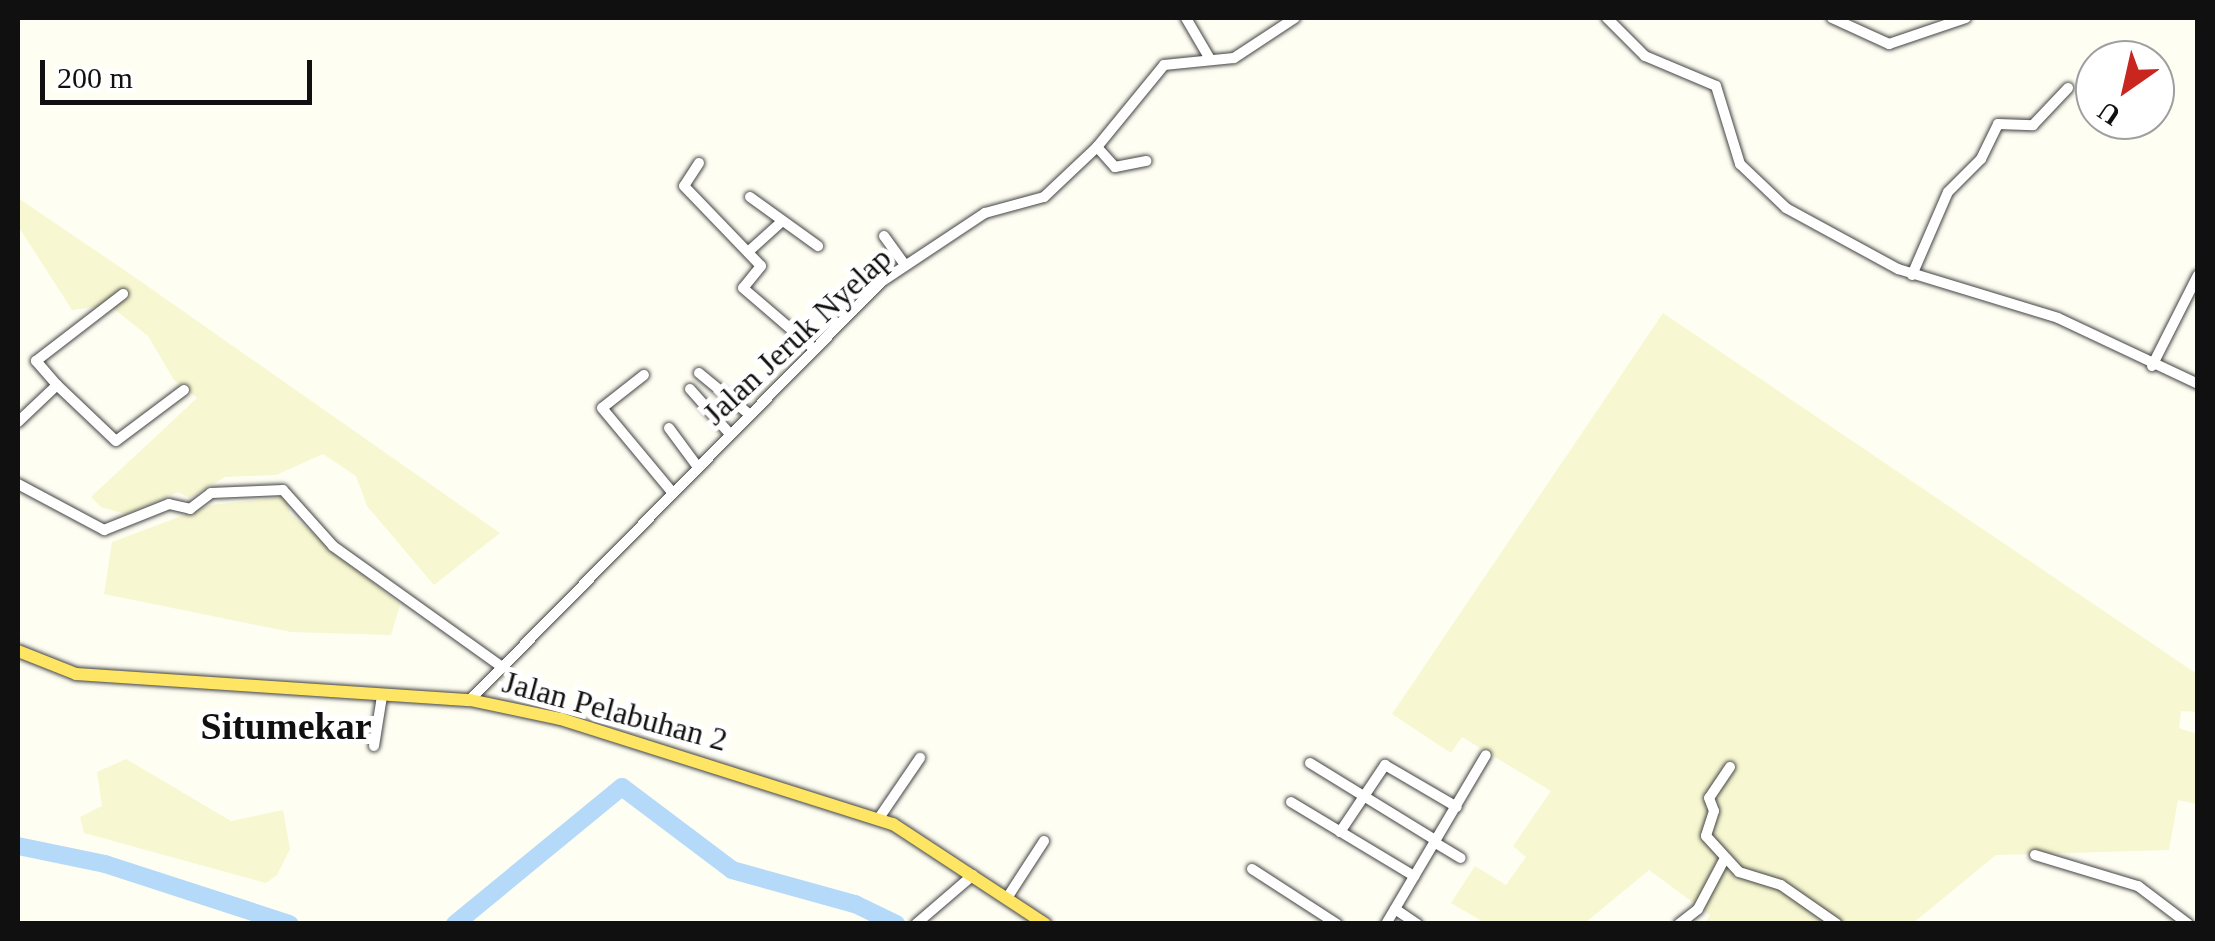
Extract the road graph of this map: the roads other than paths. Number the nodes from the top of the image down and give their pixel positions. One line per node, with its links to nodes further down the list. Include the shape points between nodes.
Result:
1 (1186, 18): 6 (street)
2 (1296, 18): 6 (street, Jalan Jeruk Nyelap, via 1234,58)
3 (1832, 18): 4 (street, via 1888,44)
4 (1970, 18)
5 (1611, 19): 17 (street, via 1645,56 1719,89 1729,141 1764,193)
6 (1210, 59): 8 (street, Jalan Jeruk Nyelap, via 1182,58 1159,69)
7 (2068, 88): 17 (street, via 2033,124 2002,118 1978,164 1948,192)
8 (1098, 148): 9 (street, via 1115,167); 16 (street, Jalan Jeruk Nyelap, via 1044,197 985,213)
9 (1146, 161)
10 (700, 164): 15 (street, via 683,183)
11 (750, 197): 12 (street)
12 (780, 224): 14 (street); 15 (street)
13 (884, 236): 16 (street)
14 (818, 246)
15 (748, 252): 20 (street, via 761,267 743,288)
16 (905, 266): 20 (street, Jalan Jeruk Nyelap)
17 (1912, 275): 21 (street, via 2058,318)
18 (2198, 276): 21 (street)
19 (123, 294): 25 (street, via 36,361)
20 (814, 348): 28 (street, Jalan Jeruk Nyelap)
21 (2152, 366): 24 (street)
22 (699, 373): 28 (street)
23 (644, 375): 34 (street, via 602,406)
24 (2198, 384)
25 (57, 385): 27 (street, via 114,442); 29 (street)
26 (690, 388): 31 (street)
27 (184, 390)
28 (750, 416): 31 (street, Jalan Jeruk Nyelap)
29 (18, 422)
30 (669, 428): 32 (street)
31 (730, 434): 32 (street, Jalan Jeruk Nyelap)
32 (697, 466): 34 (street, Jalan Jeruk Nyelap)
33 (18, 484): 36 (street, via 72,520 104,530 169,504 190,510 217,491 283,490 333,546)
34 (672, 492): 36 (street, Jalan Jeruk Nyelap)
35 (18, 651): 37 (main road, Jalan Pelabuhan 2, via 76,674)
36 (499, 664): 38 (street, Jalan Jeruk Nyelap)
37 (382, 696): 38 (main road, Jalan Pelabuhan 2); 39 (street)
38 (470, 700): 47 (main road, Jalan Pelabuhan 2, via 562,719)
39 (374, 746)
40 (1486, 755): 46 (street)
41 (920, 758): 47 (street)
42 (1310, 763): 44 (street)
43 (1730, 767): 53 (street, via 1709,798 1714,811 1706,834)
44 (1362, 796): 46 (street, via 1387,765); 48 (street); 50 (street)
45 (1291, 802): 48 (street)
46 (1457, 807): 50 (street)
47 (880, 818): 55 (main road, Jalan Pelabuhan 2)
48 (1340, 832): 56 (street)
49 (1044, 841): 57 (street)
50 (1435, 841): 52 (street); 56 (street)
51 (2035, 855): 67 (street, via 2138,886)
52 (1461, 858)
53 (1725, 858): 65 (street, via 1698,908); 66 (street)
54 (1252, 869): 62 (street)
55 (973, 875): 57 (main road, Jalan Pelabuhan 2); 60 (street)
56 (1414, 876): 58 (street)
57 (1007, 898): 61 (main road, Jalan Pelabuhan 2)
58 (1395, 909): 63 (street); 64 (street)
59 (2198, 915): 67 (street)
60 (922, 921)
61 (1046, 924)
62 (1337, 924)
63 (1386, 924)
64 (1417, 924)
65 (1680, 924)
66 (1837, 924)
67 (2191, 924)

